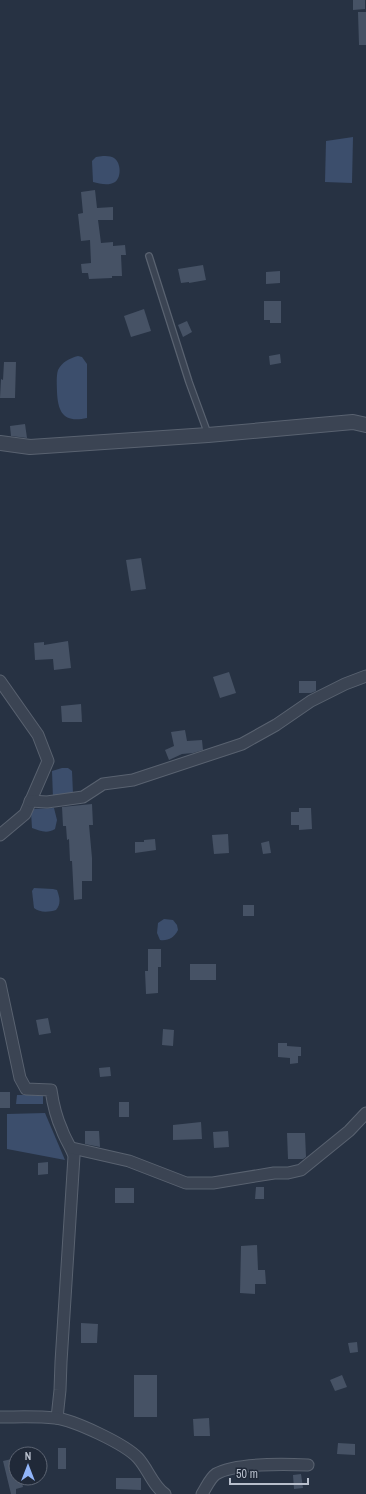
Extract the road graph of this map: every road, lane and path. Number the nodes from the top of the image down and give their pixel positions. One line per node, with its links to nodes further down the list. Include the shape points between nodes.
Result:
1 (149, 256): 3 (lane)
2 (366, 425): 3 (street, via 353,422)
3 (208, 435): 4 (street, via 30,447)
4 (0, 443)
5 (366, 676): 7 (street, via 311,701 242,744 133,780 102,784 83,798)
6 (0, 681): 7 (street, via 38,735 48,761)
7 (30, 802): 8 (street, via 25,814)
8 (0, 835)
9 (0, 984): 11 (street, via 20,1078 26,1088 51,1090 54,1111)
10 (366, 1113): 11 (street, via 349,1132 301,1170 213,1183 186,1183 129,1161)
11 (72, 1148): 13 (street, via 74,1156)
12 (0, 1417): 13 (street)
13 (57, 1418): 15 (street, via 82,1426 128,1450 137,1457)
14 (308, 1465): 16 (street, via 230,1468 215,1475)
15 (165, 1494)
16 (202, 1494)

